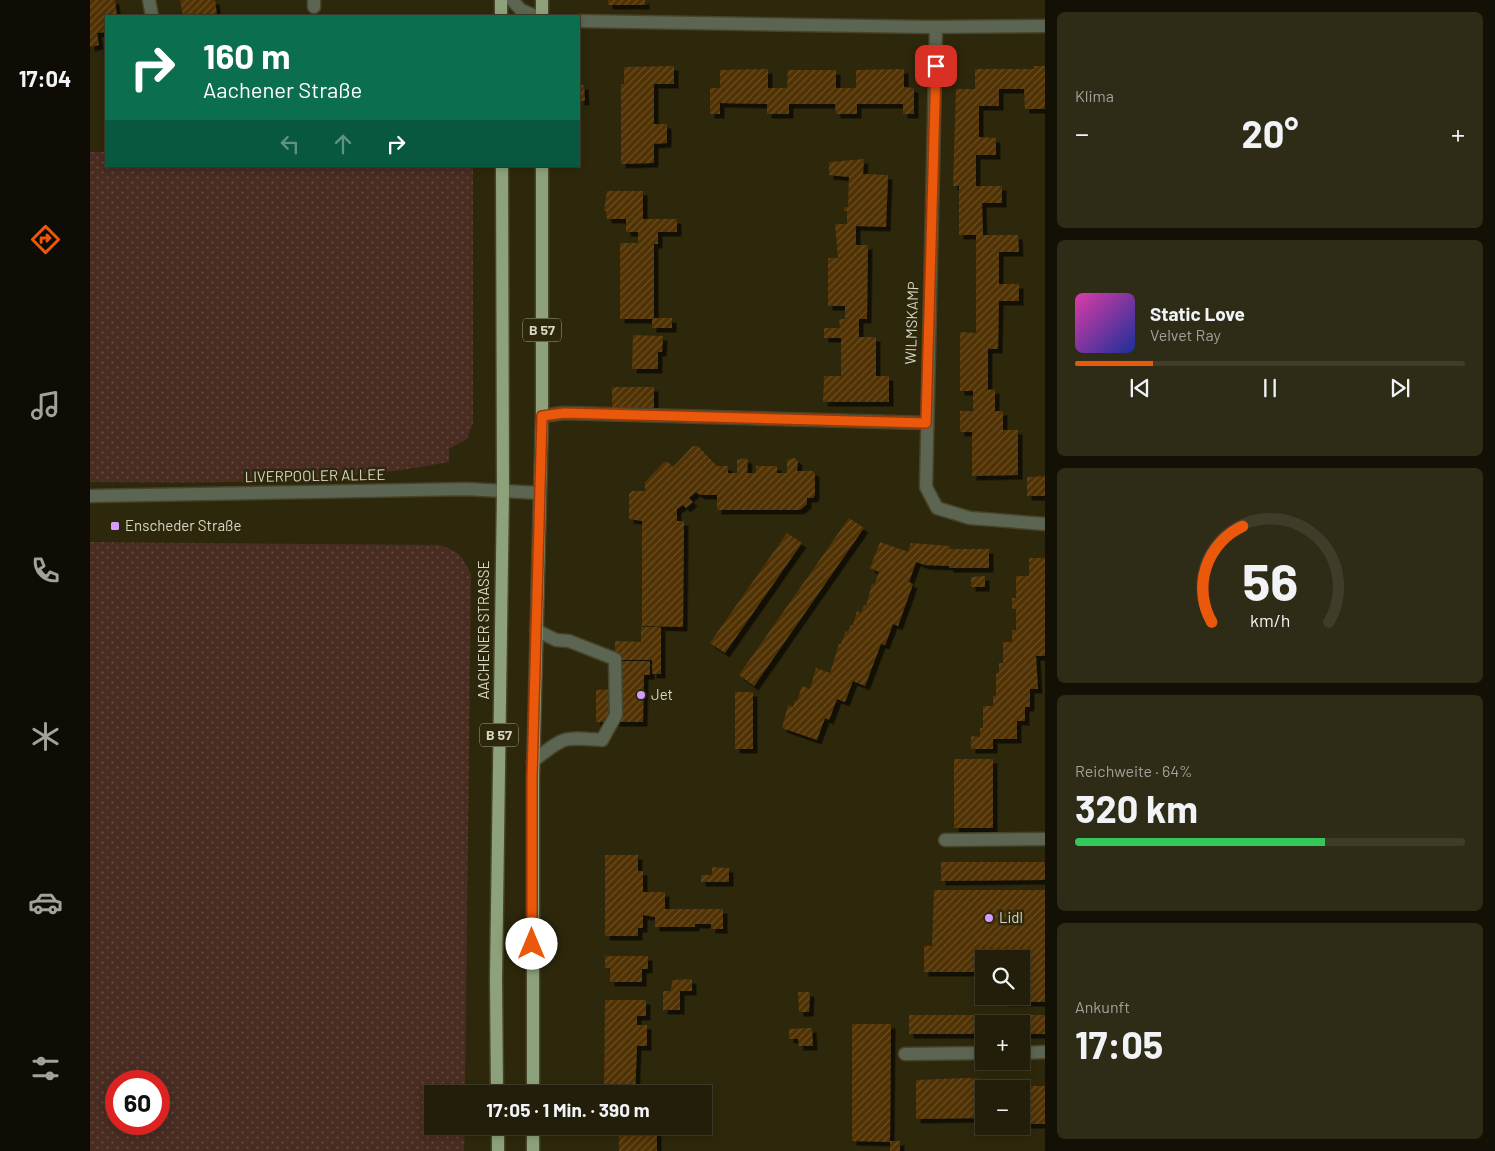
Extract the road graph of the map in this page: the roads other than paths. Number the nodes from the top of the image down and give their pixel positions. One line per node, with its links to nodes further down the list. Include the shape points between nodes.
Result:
1 (149, 0): 5 (street)
2 (501, 0): 6 (main road)
3 (512, 0): 7 (street, via 521,10)
4 (542, 0): 8 (main road)
5 (152, 15)
6 (501, 15)
7 (533, 15)
8 (542, 15)
9 (580, 21): 11 (street)
10 (1045, 26): 11 (street)
11 (936, 27): 15 (street, WILMSKAMP)
12 (502, 167): 16 (main road, AACHENER STRASSE / B 57)
13 (542, 167): 14 (main road, B 57)
14 (542, 416): 15 (street, via 564,413); 17 (main road, B 57)
15 (926, 423): 19 (street, WILMSKAMP, via 926,487 937,508 970,518)
16 (503, 491): 17 (street, LIVERPOOLER ALLEE); 18 (street, LIVERPOOLER ALLEE); 28 (main road, AACHENER STRASSE / B 57, via 496,978)
17 (540, 493): 20 (main road, B 57)
18 (90, 496)
19 (1045, 524)
20 (536, 630): 21 (main road, B 57); 21 (street, via 615,659 616,715 602,740 562,739)
21 (533, 760): 29 (main road, B 57)
22 (1045, 839): 23 (street)
23 (945, 840)
24 (1045, 1052): 26 (street)
25 (975, 1053): 27 (street)
26 (1030, 1053)
27 (905, 1054)
28 (498, 1085)
29 (533, 1085)
30 (498, 1135): 32 (main road)
31 (533, 1135): 33 (main road)
32 (499, 1151)
33 (533, 1151)

